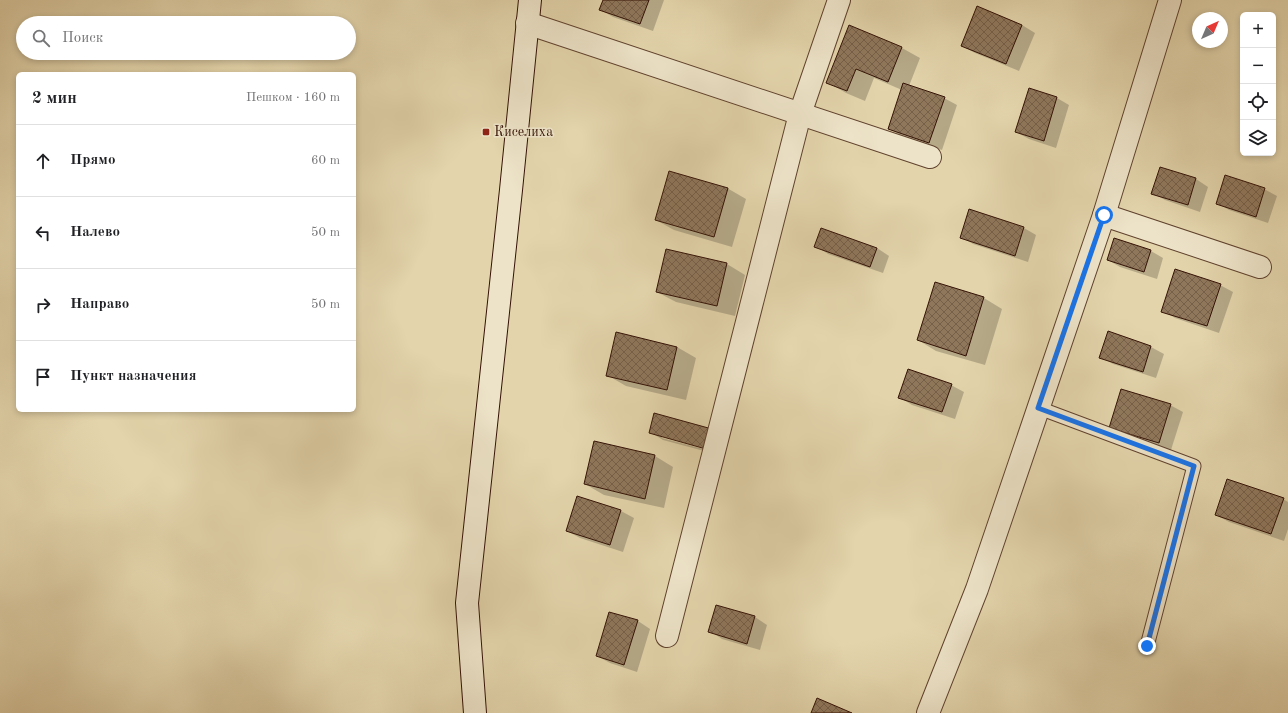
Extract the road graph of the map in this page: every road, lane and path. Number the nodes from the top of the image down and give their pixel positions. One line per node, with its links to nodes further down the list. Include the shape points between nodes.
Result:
1 (530, 0): 4 (street)
2 (839, 0): 5 (street)
3 (1170, 0): 7 (street)
4 (527, 23): 5 (street); 12 (street, via 467,603)
5 (800, 114): 6 (street); 10 (street)
6 (930, 157)
7 (1104, 215): 8 (street); 9 (street)
8 (1260, 267)
9 (1038, 408): 11 (lane, via 1194,466); 13 (street, via 977,589)
10 (667, 636)
11 (1147, 646)
12 (475, 713)
13 (928, 713)

